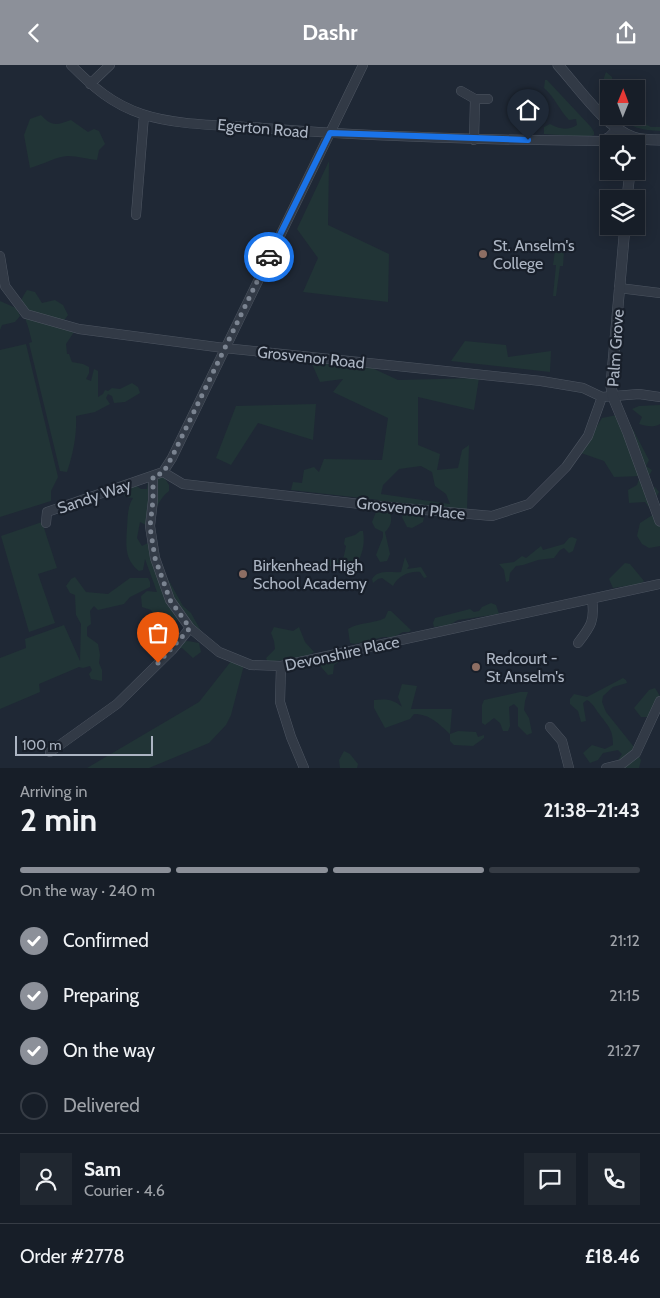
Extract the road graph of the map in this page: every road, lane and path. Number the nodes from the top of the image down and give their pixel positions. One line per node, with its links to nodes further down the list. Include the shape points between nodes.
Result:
1 (72, 65): 5 (street, Egerton Road)
2 (110, 65): 5 (street)
3 (364, 65): 11 (street)
4 (558, 65): 10 (street)
5 (90, 84): 9 (street, Egerton Road, via 115,103)
6 (461, 91): 7 (street)
7 (476, 99): 8 (street); 13 (street)
8 (488, 99)
9 (144, 115): 11 (street, Egerton Road); 16 (street)
10 (617, 129): 12 (street); 13 (street, Egerton Road, via 601,141)
11 (330, 133): 13 (street, Egerton Road); 22 (street)
12 (626, 135)
13 (474, 139)
14 (660, 140): 15 (street)
15 (645, 141)
16 (136, 215)
17 (624, 235): 20 (street, Palm Grove)
18 (0, 256): 19 (street, Grosvenor Road)
19 (2, 286): 22 (street, Grosvenor Road, via 26,314 79,329)
20 (619, 288): 21 (street); 23 (street, Palm Grove)
21 (660, 293)
22 (224, 348): 23 (street, Grosvenor Road, via 542,381 584,388); 25 (street)
23 (607, 397): 24 (street, Grosvenor Road, via 639,394); 25 (street, Grosvenor Place, via 588,436 566,467 530,504 492,516 183,483); 27 (street, Palm Grove, via 646,479)
24 (660, 397)
25 (163, 473): 26 (street)
26 (153, 476): 28 (street, Sandy Way, via 47,512); 31 (street, Devonshire Place, via 150,527 155,558 170,600)
27 (660, 521)
28 (46, 523)
29 (660, 584): 30 (street, Devonshire Place)
30 (592, 599): 32 (street, via 590,627); 33 (street, Devonshire Place)
31 (190, 628): 33 (street, Devonshire Place, via 219,652 251,665); 36 (street, via 117,703)
32 (578, 643)
33 (281, 666): 37 (street, via 280,702)
34 (660, 701): 39 (street, via 636,753 622,765)
35 (550, 727): 38 (street, via 562,741)
36 (50, 752)
37 (304, 768)
38 (569, 768)
39 (606, 768)

